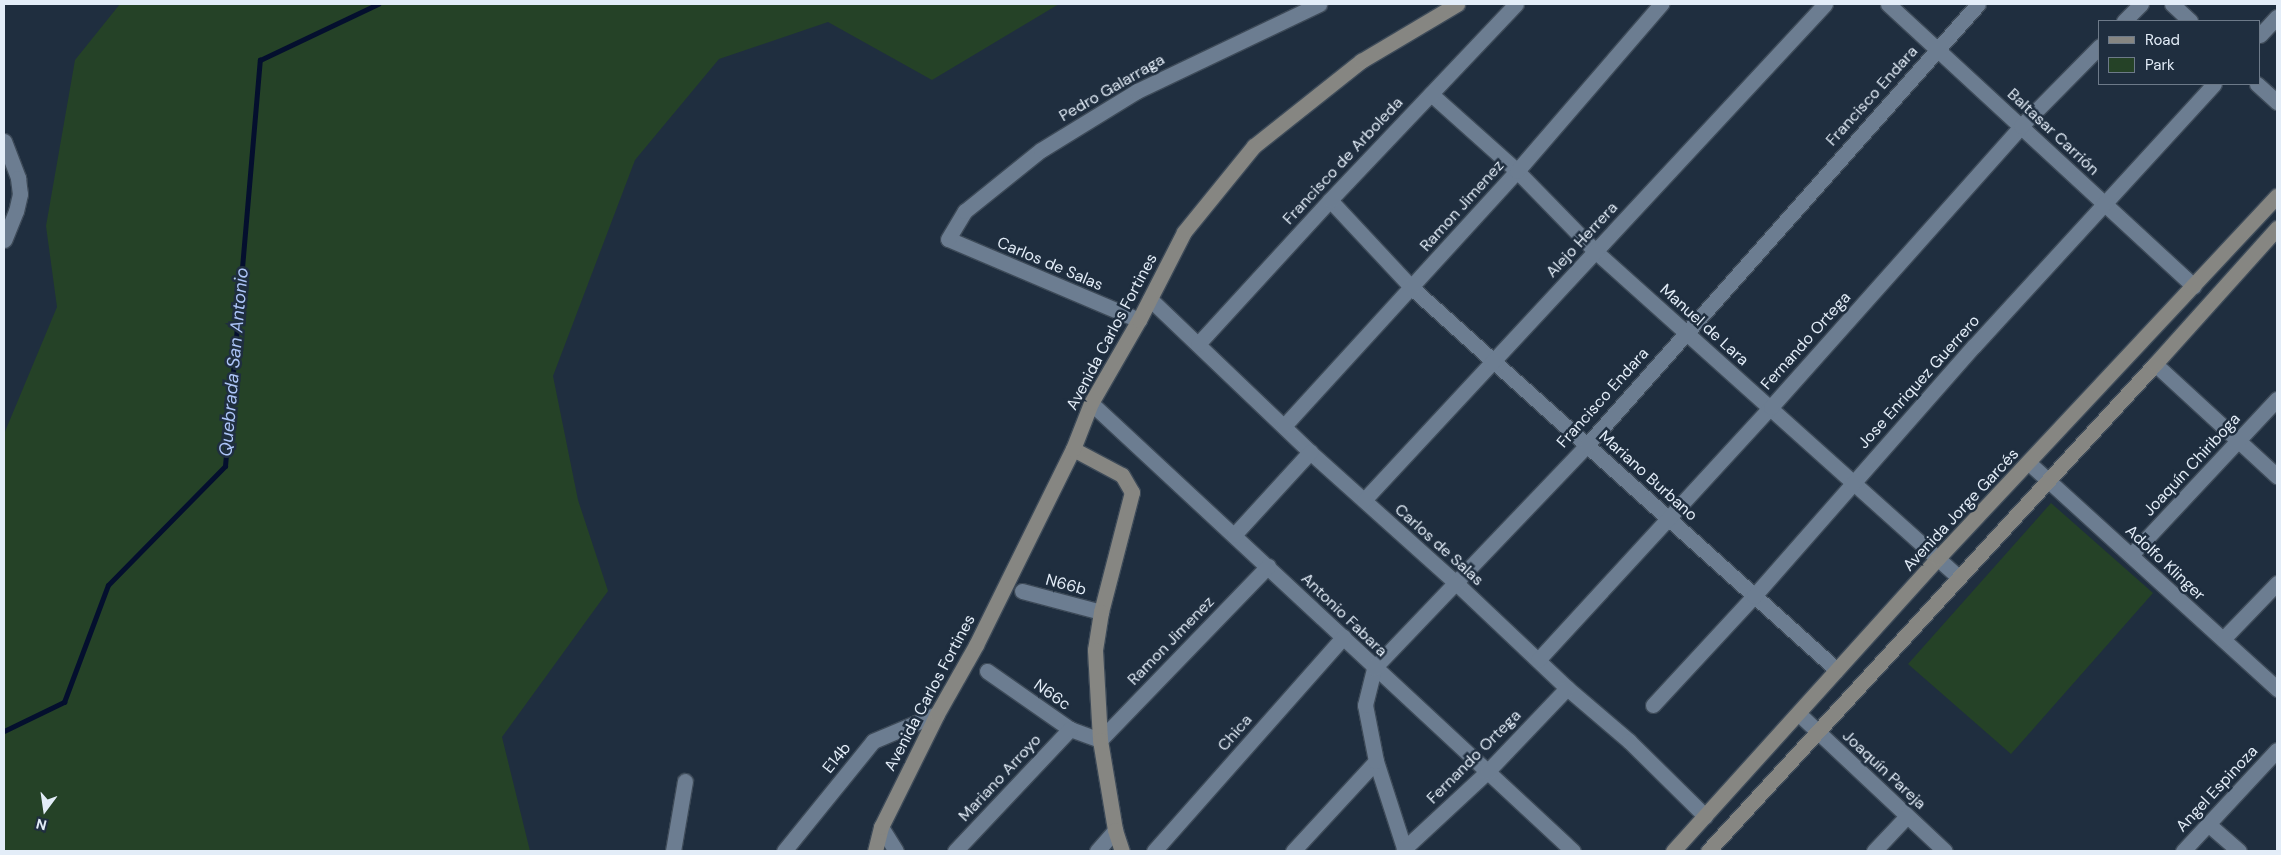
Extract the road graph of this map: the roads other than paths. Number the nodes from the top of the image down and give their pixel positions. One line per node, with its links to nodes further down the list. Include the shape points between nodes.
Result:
1 (1319, 4): 27 (street, Pedro Galarraga, via 1137,91 1041,150 965,211)
2 (1516, 4): 18 (street, Francisco de Arboleda)
3 (1661, 4): 22 (street, Ramon Jimenez)
4 (1825, 4): 29 (street, Alejo Herrera)
5 (1888, 4): 15 (street, Baltasar Carrión)
6 (1978, 4): 15 (street, Francisco Endara)
7 (2141, 4): 11 (street)
8 (2172, 4): 12 (street)
9 (1451, 5): 32 (street, Avenida Carlos Fortines, via 1362,62 1254,146 1184,232)
10 (2277, 17): 13 (street)
11 (2125, 20)
12 (2189, 20)
13 (2261, 34)
14 (2098, 48): 20 (street, Fernando Ortega)
15 (1937, 49): 20 (street, Baltasar Carrión); 34 (street, Francisco Endara)
16 (2213, 85): 25 (street, Jose Enriquez Guerrero)
17 (2258, 85): 19 (street)
18 (1431, 94): 22 (street, Manuel de Lara); 24 (street, Francisco de Arboleda)
19 (2277, 102)
20 (2021, 126): 25 (street, Baltasar Carrión); 40 (street, Fernando Ortega)
21 (4, 141): 28 (street, via 18,178 20,194)
22 (1517, 171): 29 (street, Manuel de Lara); 31 (street, Ramon Jimenez)
23 (2277, 196): 30 (street, Avenida Jorge Garcés)
24 (1330, 200): 31 (street, Mariano Burbano); 35 (street, Francisco de Arboleda)
25 (2106, 205): 30 (street, Baltasar Carrión); 49 (street, Jose Enriquez Guerrero)
26 (2277, 228): 37 (street)
27 (948, 239): 33 (street, Carlos de Salas)
28 (4, 240)
29 (1595, 251): 34 (street, Manuel de Lara); 36 (street, Alejo Herrera)
30 (2194, 286): 46 (street, Avenida Jorge Garcés)
31 (1412, 288): 36 (street, Mariano Burbano); 41 (street, Ramon Jimenez)
32 (1150, 299): 33 (street, Avenida Carlos Fortines); 35 (street, Carlos de Salas)
33 (1138, 320): 39 (street, Avenida Carlos Fortines)
34 (1686, 332): 40 (street, Manuel de Lara); 43 (street, Francisco Endara)
35 (1198, 344): 41 (street, Carlos de Salas)
36 (1493, 361): 43 (street, Mariano Burbano); 50 (street, Alejo Herrera)
37 (2155, 364): 42 (street); 48 (street)
38 (2277, 399): 42 (street, Joaquín Chiriboga)
39 (1091, 403): 44 (street, Avenida Carlos Fortines); 52 (street, Antonio Fabara)
40 (1771, 407): 49 (street, Manuel de Lara); 51 (street, Fernando Ortega)
41 (1284, 426): 45 (street, Carlos de Salas)
42 (2239, 441): 47 (street); 53 (street, Joaquín Chiriboga)
43 (1587, 445): 51 (street, Mariano Burbano); 57 (street, Francisco Endara)
44 (1073, 450): 61 (street, via 1122,475 1132,492); 71 (street, Avenida Carlos Fortines, via 976,645)
45 (1310, 452): 50 (street, Carlos de Salas); 52 (street)
46 (2029, 463): 48 (street, Adolfo Klinger); 54 (street, Avenida Jorge Garcés)
47 (2277, 476)
48 (2048, 479): 53 (street, Adolfo Klinger); 56 (street)
49 (1854, 481): 54 (street, Manuel de Lara); 60 (street, Jose Enriquez Guerrero)
50 (1364, 500): 57 (street, Carlos de Salas)
51 (1668, 518): 60 (street, Mariano Burbano); 64 (street, Fernando Ortega)
52 (1234, 535): 55 (street, Antonio Fabara)
53 (2131, 556): 63 (street, Adolfo Klinger)
54 (1938, 558): 56 (street, Manuel de Lara); 66 (street, Avenida Jorge Garcés)
55 (1268, 566): 62 (street, Antonio Fabara); 75 (street, Ramon Jimenez)
56 (1958, 577): 74 (street)
57 (1455, 582): 64 (street, Carlos de Salas); 65 (street, Francisco Endara)
58 (2277, 583): 63 (street)
59 (1022, 591): 61 (street, N66b)
60 (1754, 596): 66 (street, Mariano Burbano); 70 (street, Jose Enriquez Guerrero)
61 (1101, 612): 75 (street, via 1095,650)
62 (1342, 637): 65 (street, Antonio Fabara); 93 (street, Chica)
63 (2223, 639): 69 (street, Adolfo Klinger)
64 (1538, 660): 68 (street, Carlos de Salas)
65 (1374, 668): 77 (street, Francisco Endara, via 1365,705); 78 (street, Antonio Fabara)
66 (1838, 670): 72 (street, Avenida Jorge Garcés)
67 (987, 671): 73 (street, N66c)
68 (1567, 688): 78 (street, Fernando Ortega); 80 (street, Carlos de Salas, via 1629,741)
69 (2277, 689)
70 (1653, 706)
71 (937, 714): 83 (street, Avenida Carlos Fortines); 87 (street, E14b, via 873,741)
72 (1798, 714): 74 (street, Joaquín Pareja); 80 (street, Avenida Jorge Garcés)
73 (1070, 729): 75 (street, N66c); 90 (street, Mariano Arroyo)
74 (1818, 732): 81 (street, Joaquín Pareja); 97 (street)
75 (1100, 740): 84 (street)
76 (2277, 750): 82 (street, Angel Espinoza)
77 (1376, 761): 85 (street, Francisco Endara); 94 (street)
78 (1488, 772): 85 (street, Fernando Ortega); 95 (street, Antonio Fabara)
79 (685, 780): 86 (street)
80 (1705, 816): 96 (street, Avenida Jorge Garcés)
81 (1907, 816): 98 (street); 99 (street, Joaquín Pareja)
82 (2208, 824): 100 (street, Angel Espinoza); 101 (street)
83 (881, 827): 88 (street, Avenida Carlos Fortines); 89 (street)
84 (1115, 830): 91 (street); 92 (street)
85 (1405, 850)
86 (673, 851)
87 (784, 851)
88 (875, 851)
89 (896, 851)
90 (955, 851)
91 (1097, 851)
92 (1122, 851)
93 (1154, 851)
94 (1293, 851)
95 (1573, 851)
96 (1673, 851)
97 (1708, 851)
98 (1874, 851)
99 (1946, 851)
100 (2183, 851)
101 (2239, 851)

